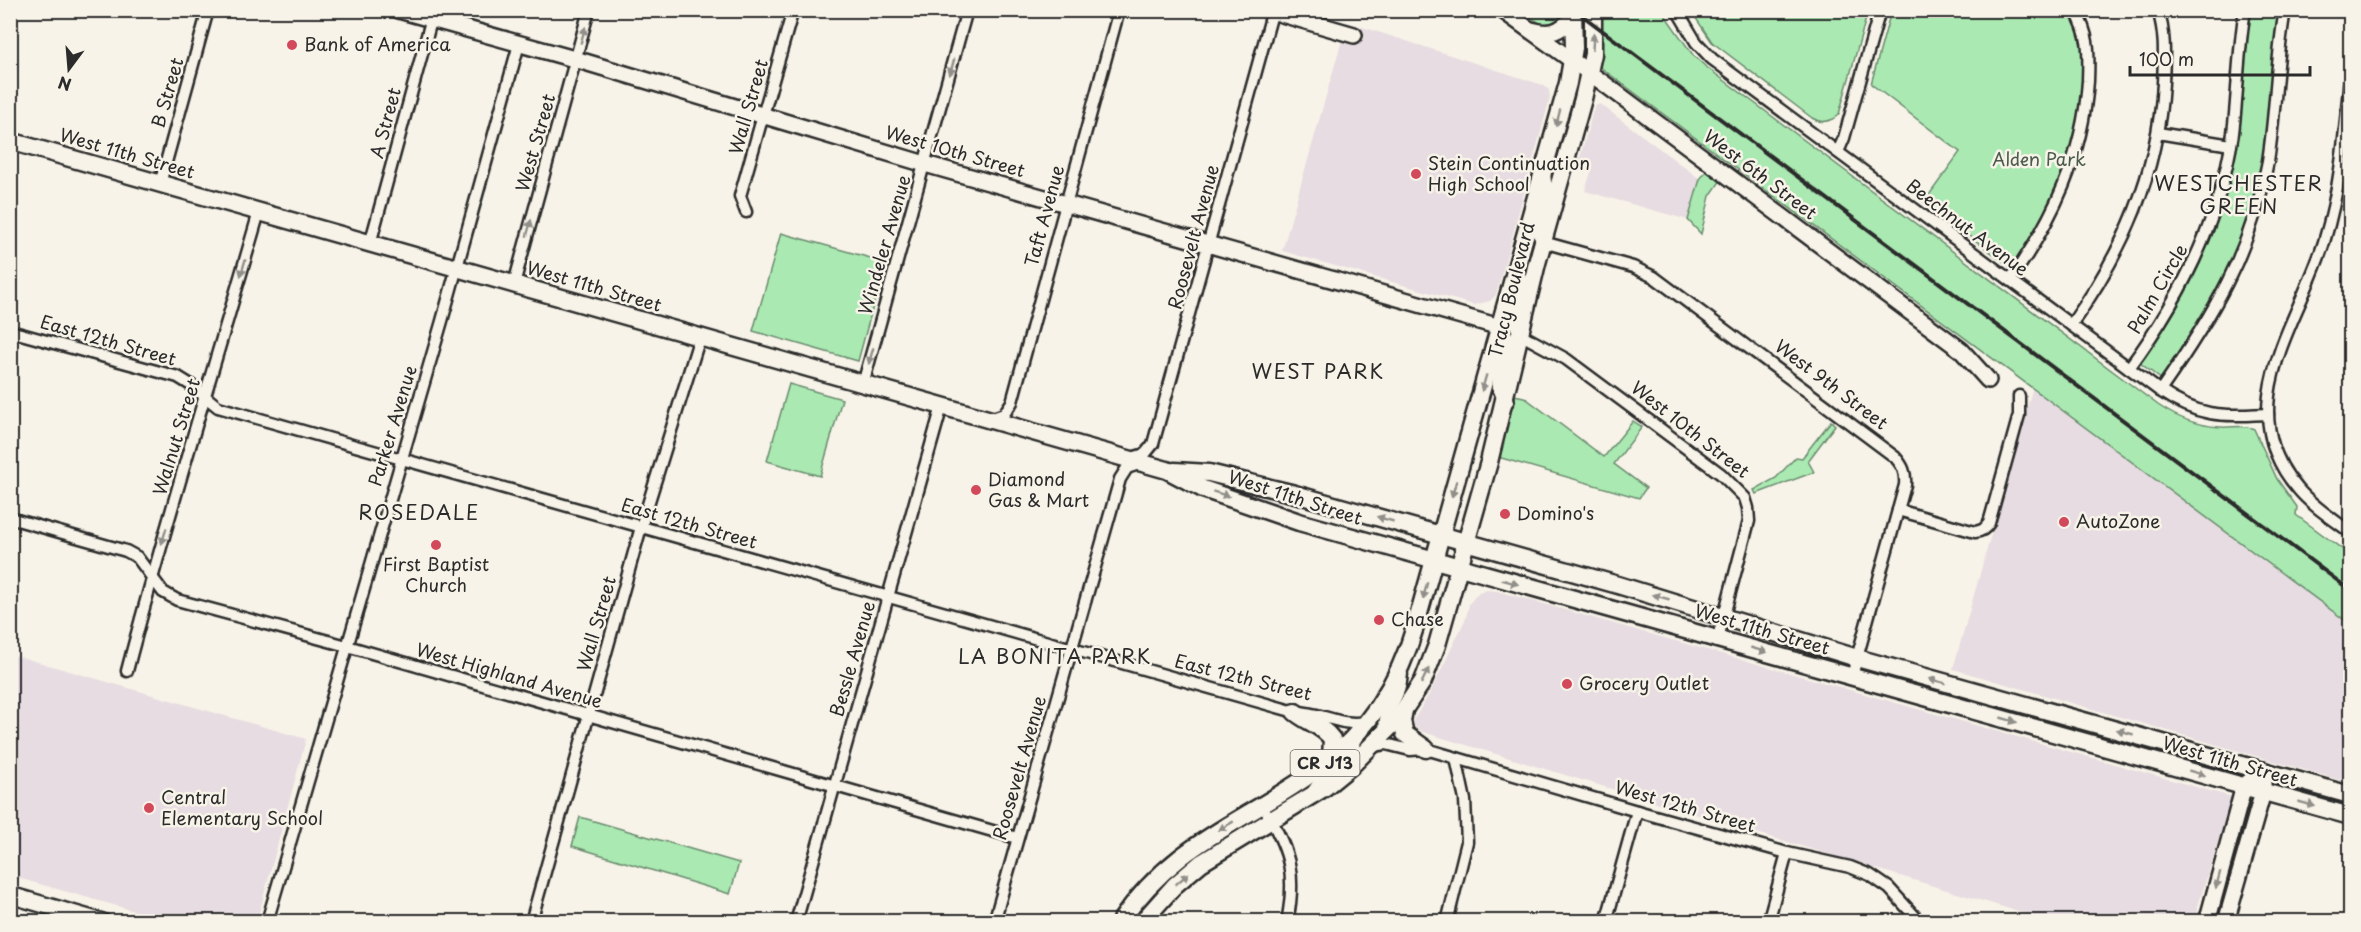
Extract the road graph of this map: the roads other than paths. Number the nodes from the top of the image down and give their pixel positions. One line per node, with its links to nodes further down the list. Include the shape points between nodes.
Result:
1 (208, 10): 32 (street, B Street)
2 (399, 10): 17 (street, West 10th Street)
3 (589, 10): 21 (street, West Street, one-way to 3)
4 (793, 10): 25 (street, Wall Street)
5 (967, 10): 30 (street, Windeler Avenue, one-way to 30)
6 (1119, 10): 33 (street, Taft Avenue)
7 (1502, 10): 18 (street, West 6th Street)
8 (1593, 10): 23 (main road, Tracy Boulevard, one-way to 8, via 1594,45)
9 (1677, 10): 29 (street, Beechnut Avenue, via 1696,42 1712,59)
10 (1880, 10): 29 (street)
11 (2075, 10): 41 (street, via 2087,34 2089,53 2079,143 2049,219)
12 (2158, 10): 26 (street, via 2165,46)
13 (2245, 10): 28 (street, Palm Circle)
14 (2285, 10): 51 (street, via 2267,163 2245,244 2214,310)
15 (1272, 11): 19 (street); 38 (street, Roosevelt Avenue)
16 (1573, 14): 18 (street, via 1561,30 1551,33); 22 (main road, Tracy Boulevard)
17 (432, 15): 20 (street, West 10th Street); 37 (street, A Street)
18 (1527, 29): 22 (street, West 6th Street)
19 (1354, 35)
20 (519, 44): 21 (street, West 10th Street); 40 (street, Parker Avenue)
21 (576, 60): 25 (street, West 10th Street); 42 (street, West Street, one-way to 21)
22 (1572, 62): 23 (street, West 6th Street); 31 (main road, Tracy Boulevard, one-way to 31)
23 (1589, 73): 36 (main road, Tracy Boulevard); 49 (street, West 6th Street, via 1961,350)
24 (2350, 76): 56 (street, via 2334,205 2314,271 2272,369)
25 (763, 116): 30 (street, West 10th Street); 35 (street, Wall Street, via 741,196)
26 (2158, 132): 28 (street); 43 (street, via 2146,182 2124,238)
27 (10, 141): 32 (main road, West 11th Street)
28 (2231, 145): 48 (street, Palm Circle, via 2215,208 2187,278)
29 (1838, 152): 41 (street, Beechnut Avenue)
30 (925, 164): 33 (street, West 10th Street); 50 (street, Windeler Avenue, one-way to 50)
31 (1545, 168): 36 (street, via 1547,191 1537,233); 39 (main road, Tracy Boulevard)
32 (160, 184): 34 (main road, West 11th Street)
33 (1065, 204): 38 (street, West 10th Street); 57 (street, Taft Avenue, via 1012,402 1004,414)
34 (259, 212): 37 (main road, West 11th Street); 53 (street, Walnut Street, one-way to 53)
35 (746, 212)
36 (1543, 242): 46 (main road, Tracy Boulevard); 61 (street, West 9th Street, via 1654,276 1895,457 1906,476)
37 (370, 244): 40 (main road, West 11th Street)
38 (1209, 244): 44 (street, West 10th Street); 59 (street, Roosevelt Avenue, via 1154,444)
39 (1517, 267): 44 (main road, Tracy Boulevard); 46 (street, via 1522,281 1513,322)
40 (456, 268): 42 (main road, West 11th Street); 58 (street, Parker Avenue)
41 (2010, 280): 43 (street, Beechnut Avenue)
42 (514, 284): 47 (main road, West 11th Street)
43 (2071, 325): 48 (street, Beechnut Avenue)
44 (1500, 327): 54 (street, via 1506,338 1500,387); 65 (main road, Tracy Boulevard, one-way to 65)
45 (10, 331): 53 (street, East 12th Street, via 177,377)
46 (1520, 334): 54 (main road, Tracy Boulevard); 71 (street, West 10th Street, via 1566,359 1721,474 1744,498 1749,521)
47 (700, 337): 50 (main road, West 11th Street); 63 (street, Wall Street)
48 (2129, 368): 51 (street, Beechnut Avenue)
49 (1988, 380)
50 (863, 384): 55 (main road, West 11th Street)
51 (2160, 392): 56 (street, Beechnut Avenue, via 2199,412 2224,416)
52 (2019, 396): 61 (street, via 2019,415 1986,528 1975,532)
53 (206, 397): 58 (street, East 12th Street, via 218,407); 69 (street, Walnut Street, one-way to 69)
54 (1506, 400): 66 (main road, Tracy Boulevard)
55 (942, 406): 57 (main road, West 11th Street); 70 (street, Bessle Avenue)
56 (2268, 414): 64 (street, via 2280,462 2298,489)
57 (989, 419): 59 (main road, West 11th Street)
58 (401, 459): 63 (street, East 12th Street); 73 (street, Parker Avenue)
59 (1136, 461): 60 (main road, West 11th Street); 74 (street, Roosevelt Avenue, via 1120,479)
60 (1167, 470): 65 (main road, West 11th Street, one-way to 60, via 1241,480); 67 (main road, West 11th Street, one-way to 67, via 1203,489 1287,518)
61 (1898, 510): 75 (street, West 9th Street)
62 (10, 518): 69 (street, West Highland Avenue, via 126,551 137,557)
63 (641, 528): 70 (street, East 12th Street); 81 (street, Wall Street)
64 (2350, 532)
65 (1441, 535): 66 (main road, West 11th Street); 67 (main road, CR J13)
66 (1466, 542): 68 (main road, Tracy Boulevard); 71 (main road, West 11th Street, one-way to 66)
67 (1434, 560): 68 (main road, West 11th Street); 76 (main road, CR J13, one-way to 76)
68 (1459, 567): 72 (main road, West 11th Street, one-way to 72); 79 (main road, CR J13, one-way to 68, via 1433,657)
69 (152, 576): 73 (street, West Highland Avenue, via 163,592 177,600); 77 (street, Walnut Street)
70 (888, 597): 74 (street, East 12th Street); 88 (street, Bessle Avenue)
71 (1723, 618): 72 (street, West 10th Street); 75 (main road, West 11th Street)
72 (1718, 638): 78 (main road, West 11th Street, one-way to 78)
73 (347, 646): 81 (street, West Highland Avenue); 101 (street, Parker Avenue)
74 (1072, 649): 80 (street, East 12th Street); 97 (street, Roosevelt Avenue)
75 (1857, 658): 78 (street, West 9th Street); 87 (main road, West 11th Street, one-way to 75)
76 (1404, 662): 82 (main road, CR J13, via 1368,721); 83 (street, via 1398,693 1384,717)
77 (127, 671)
78 (1852, 676): 89 (main road, West 11th Street, one-way to 89)
79 (1404, 710): 83 (main road, CR J13); 84 (main road, via 1405,734)
80 (1295, 712): 82 (street, East 12th Street, via 1309,711); 86 (main road, via 1332,738)
81 (588, 716): 88 (street, West Highland Avenue); 102 (street, Wall Street)
82 (1352, 729): 86 (main road, CR J13); 92 (street, via 1354,749 1319,780)
83 (1389, 739): 84 (street, via 1410,750); 92 (main road, CR J13, via 1372,747 1338,778)
84 (1425, 749): 85 (street, West 12th Street)
85 (1456, 758): 94 (street, West 12th Street); 108 (street, via 1465,800 1467,842)
86 (1330, 759): 93 (main road, CR J13)
87 (2263, 770): 89 (street); 90 (street); 91 (main road, West 11th Street)
88 (834, 786): 97 (street, West Highland Avenue); 103 (street, Bessle Avenue)
89 (2244, 786): 90 (main road, West 11th Street); 112 (street, one-way to 112)
90 (2263, 792): 95 (main road, West 11th Street, one-way to 95); 113 (street)
91 (2350, 795)
92 (1309, 797): 96 (main road, CR J13)
93 (1262, 805): 96 (street); 105 (main road, CR J13, one-way to 105, via 1179,856 1144,890)
94 (1637, 811): 98 (street, West 12th Street); 109 (street)
95 (2350, 816)
96 (1271, 820): 106 (main road, CR J13, one-way to 96, via 1187,874); 107 (street, via 1289,857 1292,897)
97 (1017, 838): 104 (street, Roosevelt Avenue)
98 (1787, 853): 110 (street); 111 (street, West 12th Street, via 1870,875 1889,888)
99 (10, 895): 100 (street)
100 (103, 921)
101 (267, 921)
102 (531, 921)
103 (796, 921)
104 (994, 921)
105 (1120, 921)
106 (1142, 921)
107 (1287, 921)
108 (1447, 921)
109 (1606, 921)
110 (1768, 921)
111 (1920, 921)
112 (2207, 921)
113 (2226, 921)

